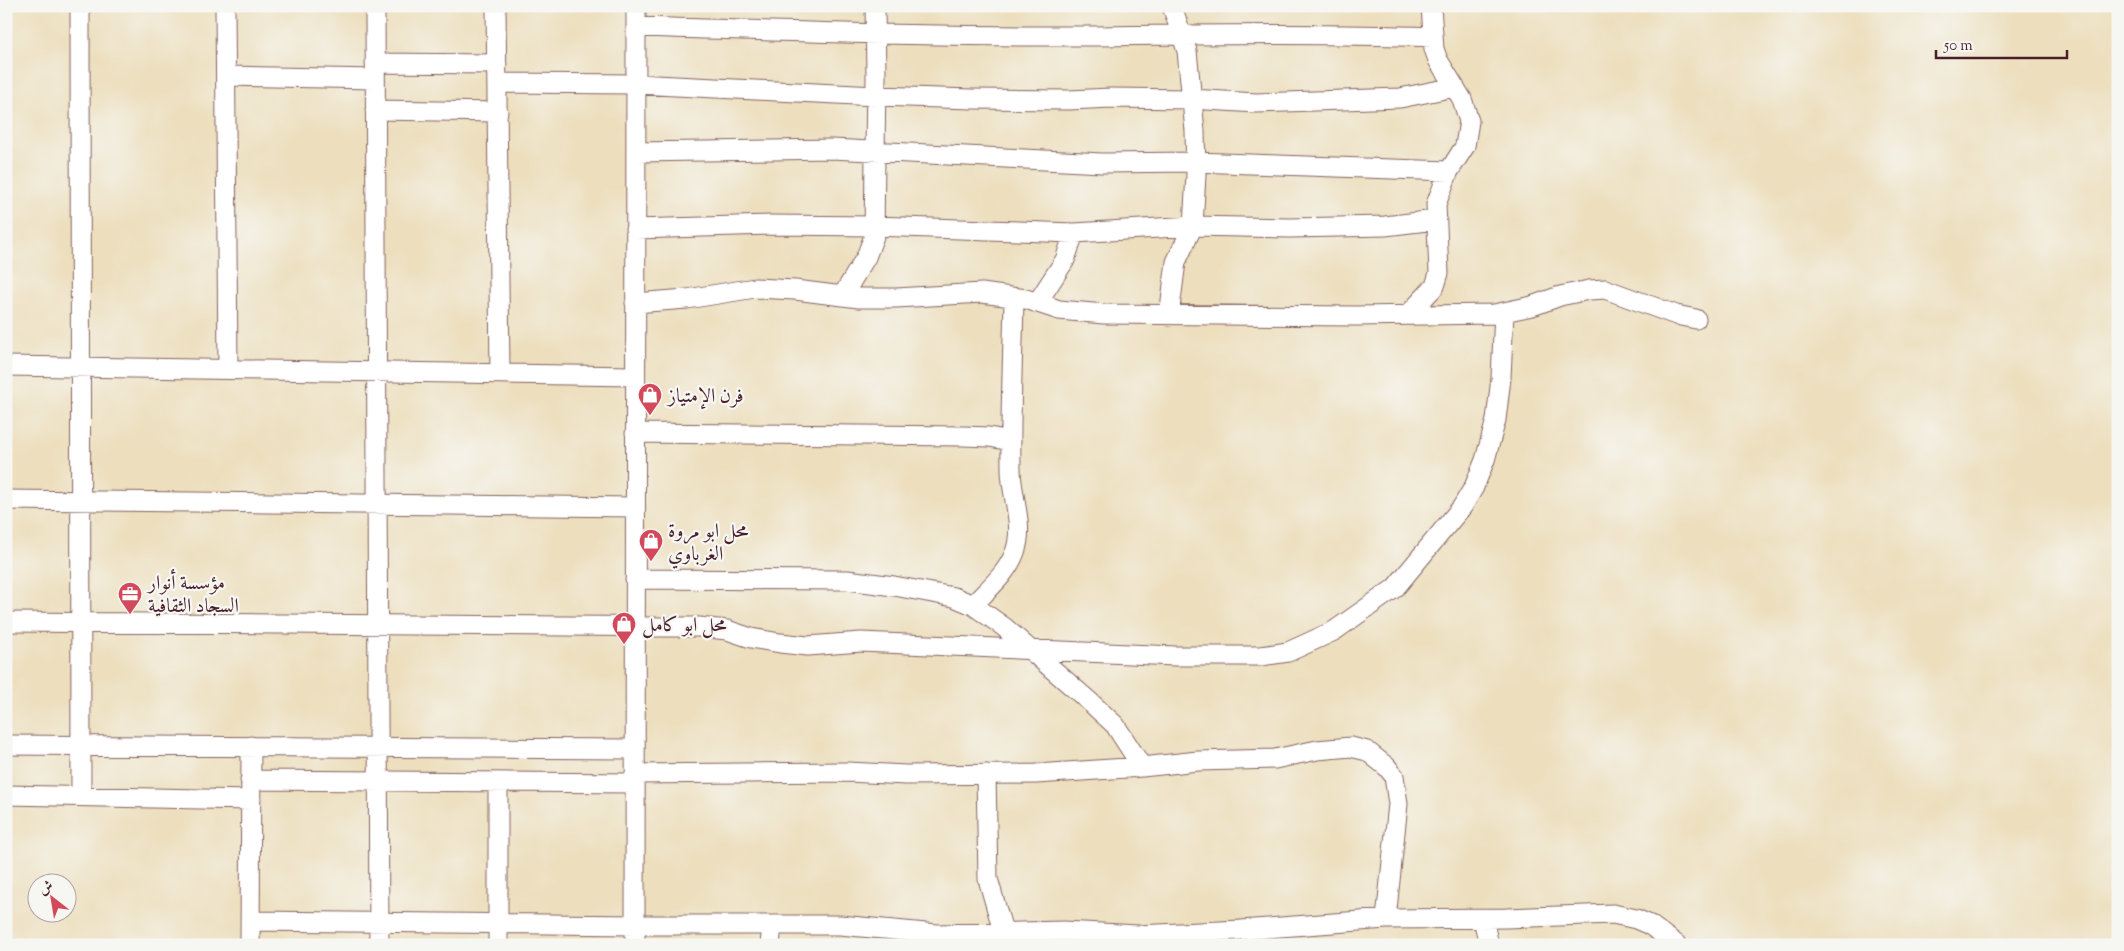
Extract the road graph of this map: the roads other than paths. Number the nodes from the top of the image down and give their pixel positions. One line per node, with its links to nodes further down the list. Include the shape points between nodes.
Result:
1 (80, 6): 41 (street)
2 (225, 6): 15 (street)
3 (375, 6): 14 (street)
4 (496, 6): 13 (street)
5 (636, 6): 9 (street)
6 (875, 6): 10 (street)
7 (1172, 6): 11 (street)
8 (1431, 6): 12 (street)
9 (636, 27): 10 (street); 17 (street)
10 (875, 34): 11 (street); 19 (street)
11 (1182, 34): 12 (street); 20 (street, via 1187,51)
12 (1432, 37): 18 (street, via 1438,60)
13 (497, 64): 14 (street); 16 (street)
14 (375, 71): 15 (street); 21 (street)
15 (226, 76): 42 (street)
16 (497, 83): 17 (street); 22 (street)
17 (636, 84): 19 (street); 23 (street)
18 (1455, 87): 20 (street, via 1400,98 1369,100 1256,103); 26 (street, via 1469,121 1465,146)
19 (876, 96): 20 (street); 24 (street)
20 (1191, 99): 25 (street)
21 (375, 110): 22 (street); 43 (street)
22 (498, 112): 44 (street)
23 (636, 152): 24 (street, via 832,150); 30 (street)
24 (875, 153): 25 (street, via 1102,163); 28 (street)
25 (1195, 162): 26 (street); 29 (street)
26 (1449, 171): 27 (street, via 1436,204)
27 (1435, 220): 29 (street, via 1385,226); 38 (street, via 1439,273 1435,286)
28 (874, 226): 30 (street); 31 (street); 32 (street, via 866,257)
29 (1193, 226): 31 (street); 37 (street, via 1176,262)
30 (636, 229): 34 (street)
31 (1074, 234): 35 (street, via 1065,260)
32 (843, 296): 33 (street, via 896,298 982,294); 34 (street, via 755,288)
33 (1014, 298): 35 (street); 47 (street)
34 (635, 303): 45 (street)
35 (1037, 303): 37 (street, via 1086,313)
36 (1504, 312): 38 (street); 39 (street, via 1569,294 1605,289); 58 (street, via 1496,420 1486,460 1474,487 1462,507 1395,588 1362,613 1334,631 1288,652 1261,656 1175,656)
37 (1169, 316): 38 (street)
38 (1408, 316)
39 (1696, 319)
40 (6, 366): 41 (street)
41 (79, 367): 42 (street); 49 (street)
42 (228, 369): 43 (street)
43 (376, 372): 44 (street); 50 (street)
44 (500, 374): 45 (street)
45 (636, 376): 46 (street)
46 (635, 433): 47 (street, via 962,436); 51 (street)
47 (1011, 441): 53 (street, via 1011,472 1018,518 1016,550 1000,578)
48 (6, 500): 49 (street)
49 (80, 502): 50 (street); 55 (street)
50 (377, 504): 51 (street); 56 (street)
51 (635, 507): 52 (street)
52 (635, 579): 53 (street, via 847,580 938,593); 57 (street)
53 (973, 605): 58 (street)
54 (6, 622): 55 (street)
55 (80, 623): 56 (street); 60 (street)
56 (378, 626): 57 (street); 62 (street)
57 (635, 628): 58 (street, via 699,627 727,630 780,644 808,646 861,642); 63 (street)
58 (1028, 649): 64 (street, via 1115,725)
59 (6, 745): 60 (street)
60 (81, 745): 61 (street); 71 (street)
61 (251, 746): 62 (street); 67 (street)
62 (378, 747): 63 (street); 68 (street)
63 (635, 748): 66 (street)
64 (1142, 767): 65 (street); 73 (street, via 1198,761 1275,759 1336,747 1367,751 1387,767 1394,776 1397,789)
65 (986, 774): 66 (street, via 839,772); 80 (street, via 988,879)
66 (635, 779): 69 (street); 78 (street)
67 (250, 780): 68 (street); 72 (street)
68 (378, 781): 69 (street); 76 (street)
69 (498, 782): 77 (street)
70 (6, 795): 71 (street)
71 (81, 796): 72 (street)
72 (250, 800): 75 (street)
73 (1386, 919): 74 (street); 80 (street, via 1182,934)
74 (1483, 919): 86 (street); 87 (street, via 1613,914 1643,922)
75 (250, 921): 76 (street); 81 (street)
76 (379, 922): 77 (street); 82 (street)
77 (498, 924): 78 (street); 83 (street)
78 (636, 925): 79 (street); 84 (street)
79 (772, 925): 80 (street, via 840,925 937,934); 85 (street)
80 (1003, 931)
81 (250, 945)
82 (379, 945)
83 (498, 945)
84 (636, 945)
85 (770, 945)
86 (1489, 945)
87 (1677, 945)

